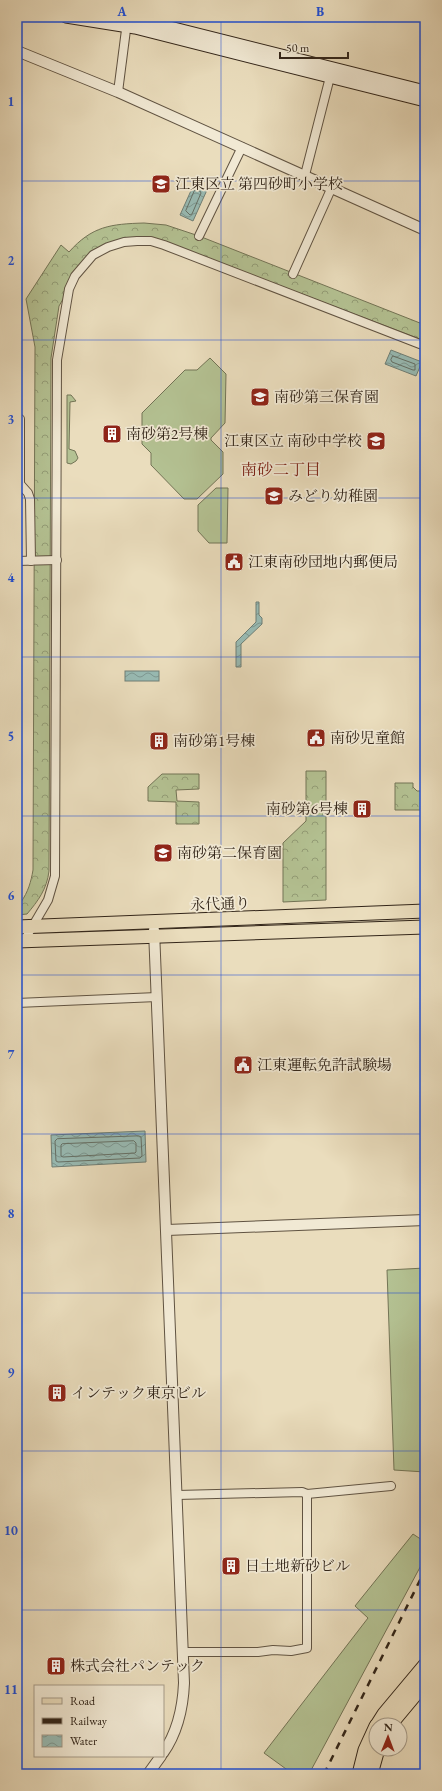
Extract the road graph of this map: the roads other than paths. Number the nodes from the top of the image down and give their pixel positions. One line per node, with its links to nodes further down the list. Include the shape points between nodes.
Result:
1 (66, 17): 2 (main road)
2 (128, 20): 4 (main road); 5 (main road); 6 (street)
3 (17, 51): 6 (street)
4 (330, 77): 7 (main road); 9 (street)
5 (425, 91)
6 (118, 92): 8 (street)
7 (425, 101)
8 (242, 147): 9 (street); 12 (street)
9 (305, 175): 10 (street)
10 (332, 188): 11 (street); 13 (street)
11 (425, 230)
12 (199, 236)
13 (293, 274)
14 (425, 346): 16 (street, via 151,241 124,242 108,246 93,255 75,276 68,289 58,360)
15 (17, 419): 18 (street, via 20,419 20,484 28,493 30,500)
16 (57, 560): 18 (street); 22 (street, via 55,876 48,900)
17 (17, 561): 18 (street)
18 (31, 561)
19 (425, 912): 20 (main road, 永代通り)
20 (154, 922): 22 (main road, 永代通り); 24 (street)
21 (17, 927): 22 (main road, 永代通り)
22 (32, 927): 25 (street)
23 (425, 927): 24 (main road, 永代通り)
24 (155, 936): 25 (main road, 永代通り); 26 (street)
25 (21, 941)
26 (157, 997): 27 (street); 29 (street)
27 (17, 1003)
28 (425, 1220): 29 (street)
29 (167, 1230): 32 (street)
30 (392, 1486): 31 (street)
31 (307, 1494): 32 (street, via 302,1492); 33 (street, via 307,1648 291,1651)
32 (177, 1496): 33 (street)
33 (183, 1652): 39 (street, via 183,1701 172,1737)
34 (425, 1665): 36 (main road)
35 (425, 1683): 37 (main road)
36 (382, 1717)
37 (397, 1717)
38 (368, 1743): 43 (main road)
39 (164, 1751)
40 (160, 1757): 42 (street)
41 (376, 1757): 44 (main road)
42 (148, 1774)
43 (359, 1774)
44 (371, 1774)

